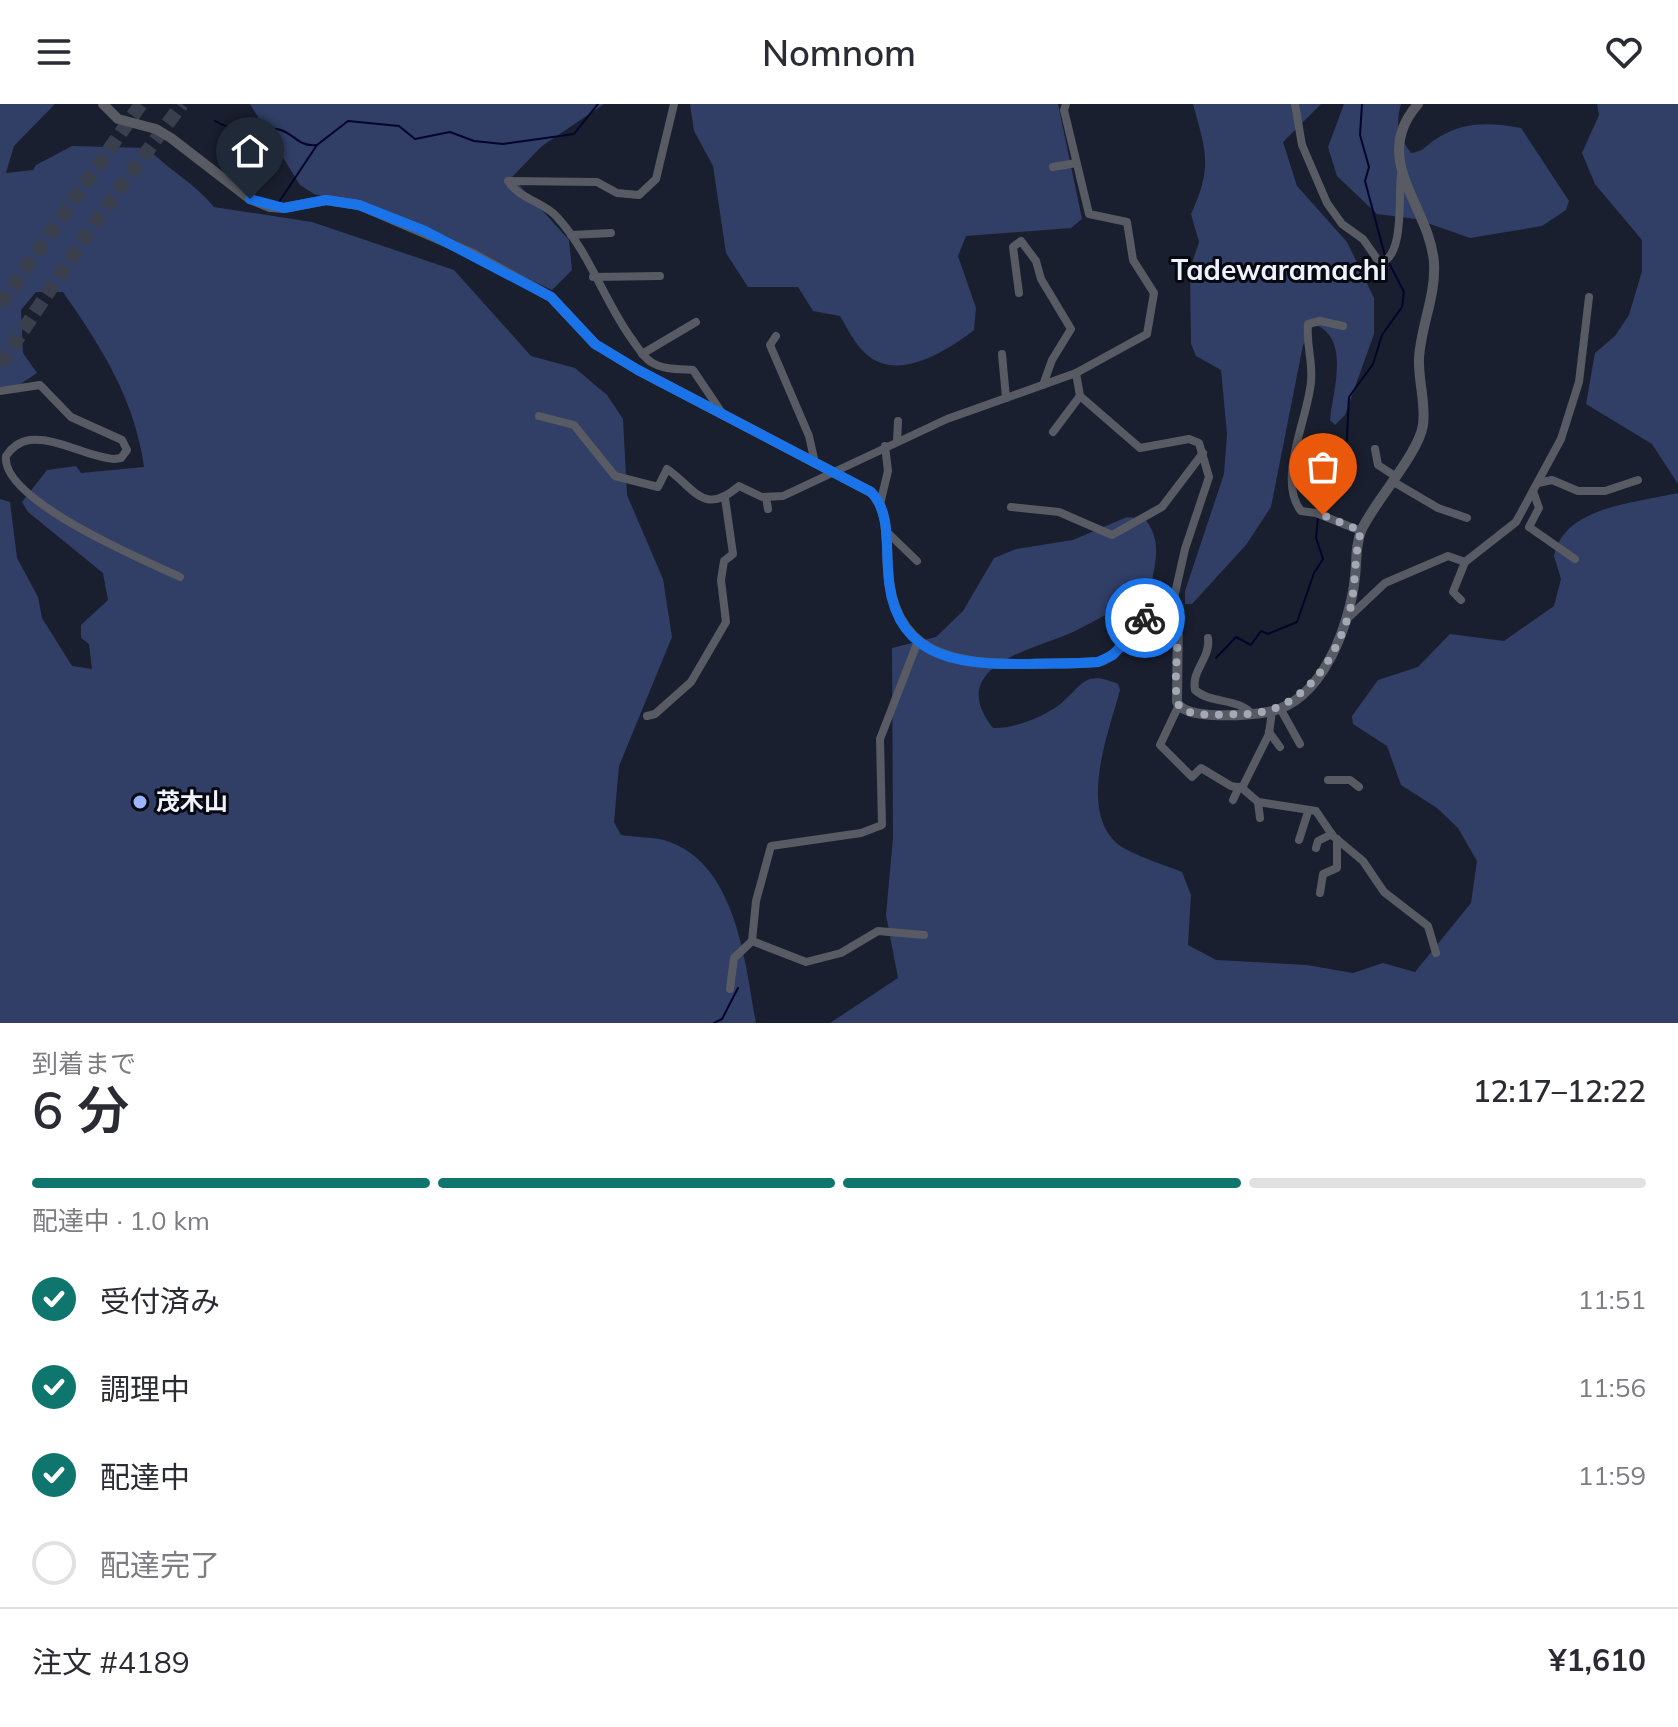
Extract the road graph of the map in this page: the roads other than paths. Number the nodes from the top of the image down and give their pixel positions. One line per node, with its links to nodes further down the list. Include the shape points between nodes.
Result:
1 (103, 104): 25 (street, via 118,119 171,138 250,199 270,207 326,200 359,205 471,253 551,297 595,344)
2 (674, 104): 10 (street, via 656,179 639,195 617,193 597,182 508,181 512,189 555,214)
3 (1066, 104): 6 (street)
4 (1295, 104): 8 (street, via 1308,161 1333,215 1363,239 1377,262 1388,261 1398,233)
5 (1418, 104): 8 (street, via 1403,129)
6 (1076, 163): 7 (street); 20 (street, via 1089,214 1127,222 1133,260 1155,301 1147,334)
7 (1053, 167)
8 (1401, 175): 35 (street, via 1430,238 1434,266 1419,355 1423,426)
9 (611, 233): 10 (street)
10 (571, 235): 12 (street)
11 (660, 276): 12 (street)
12 (593, 277): 18 (street)
13 (1019, 293): 21 (street, via 1013,247 1021,241 1071,329)
14 (1589, 297): 37 (street, via 1579,382 1561,439)
15 (696, 322): 18 (street)
16 (1343, 326): 46 (street, via 1315,321 1307,329 1311,385 1296,440 1295,496 1301,511)
17 (776, 336): 33 (street, via 770,345 809,436)
18 (642, 354): 25 (street, via 668,369 693,370)
19 (1002, 354): 24 (street)
20 (1076, 373): 21 (street); 23 (street)
21 (1043, 385): 24 (street)
22 (0, 391): 50 (street, via 40,385 71,417 122,440 127,450 114,459 40,441 23,442 2,463 13,489 51,518)
23 (1080, 396): 28 (street); 32 (street, via 1140,448 1195,438)
24 (1006, 398): 29 (street)
25 (722, 413): 33 (street)
26 (539, 416): 40 (street, via 574,425 624,480 658,487 670,469 693,492 710,500)
27 (898, 421): 29 (street)
28 (1053, 432)
29 (897, 441): 30 (street)
30 (885, 446): 34 (street); 41 (street, via 888,471)
31 (1375, 449): 35 (street, via 1378,465)
32 (1203, 453): 42 (street, via 1162,507 1112,535 1059,512); 51 (street, via 1209,477)
33 (815, 463): 34 (street)
34 (835, 474): 39 (street, via 789,494); 41 (street, via 871,492)
35 (1394, 478): 44 (street, via 1438,508); 46 (street)
36 (1638, 480): 37 (street, via 1605,491 1578,491 1552,480)
37 (1538, 483): 38 (street)
38 (1533, 491): 48 (street, via 1539,508 1529,527); 49 (street, via 1516,522)
39 (766, 497): 40 (street, via 739,486); 43 (street)
40 (725, 498): 59 (street, via 733,554 724,561 721,580 726,622 691,682)
41 (880, 504): 45 (street)
42 (1011, 507)
43 (768, 509)
44 (1467, 518)
45 (886, 531): 47 (street); 55 (street, via 893,605)
46 (1361, 531): 53 (street)
47 (913, 555)
48 (1575, 559)
49 (1465, 562): 52 (street, via 1453,592); 53 (street, via 1448,556 1385,583)
50 (180, 577)
51 (1174, 598): 55 (street, via 1155,607 1113,655 1098,662 964,663); 56 (street)
52 (1461, 600)
53 (1348, 618): 57 (street, via 1318,676)
54 (1208, 638): 58 (street, via 1195,690)
55 (918, 641): 75 (street, via 880,739 882,825 771,846)
56 (1178, 707): 58 (street, via 1192,713); 64 (street, via 1160,745 1192,777 1201,768)
57 (1276, 710): 58 (street); 60 (street); 61 (street)
58 (1252, 714)
59 (647, 716)
60 (1269, 732): 62 (street); 64 (street)
61 (1300, 744)
62 (1280, 747)
63 (1328, 780): 65 (street, via 1346,779)
64 (1241, 787): 66 (street); 67 (street)
65 (1359, 787)
66 (1233, 800)
67 (1258, 802): 68 (street); 69 (street)
68 (1308, 812): 70 (street, via 1316,811); 71 (street)
69 (1260, 818)
70 (1334, 836): 72 (street, via 1318,841); 73 (street, via 1337,868 1323,874); 76 (street, via 1363,861 1384,892 1428,926)
71 (1299, 840)
72 (1316, 848)
73 (1320, 893)
74 (924, 935): 75 (street, via 878,931 841,953 806,962)
75 (752, 941): 77 (street, via 734,958)
76 (1436, 953)
77 (730, 989)

